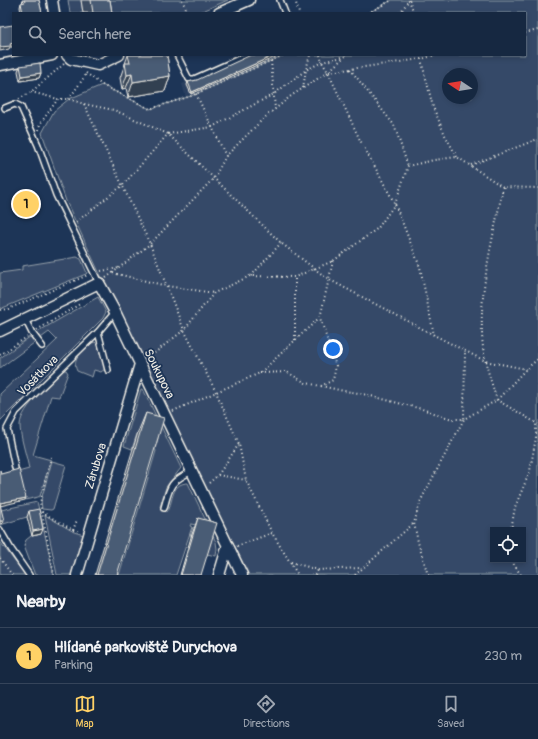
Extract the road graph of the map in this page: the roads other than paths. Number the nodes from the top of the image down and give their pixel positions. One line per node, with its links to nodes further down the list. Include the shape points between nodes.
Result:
1 (52, 0): 4 (street)
2 (249, 0): 5 (street)
3 (280, 0): 6 (lane)
4 (54, 12)
5 (222, 12)
6 (285, 12)
7 (47, 56): 12 (street)
8 (117, 56): 11 (street, via 98,65)
9 (178, 56): 10 (lane, via 189,79 194,80)
10 (246, 56)
11 (69, 57)
12 (0, 65)
13 (5, 108): 14 (lane, via 15,104 21,107 56,195)
14 (100, 283): 15 (street, Soukupova); 16 (street)
15 (115, 312): 20 (lane, Vosátkova); 22 (street, Soukupova)
16 (25, 319): 18 (street); 21 (lane)
17 (0, 324): 18 (street)
18 (14, 324): 19 (street)
19 (0, 331)
20 (98, 332): 23 (lane); 24 (lane, Vosátkova, via 16,412 7,429)
21 (42, 346)
22 (140, 364): 25 (street, Soukupova); 30 (street, Zárubova)
23 (108, 370)
24 (15, 468)
25 (192, 471): 26 (lane, via 178,478 170,487); 28 (street, Soukupova)
26 (164, 508)
27 (0, 530): 29 (lane)
28 (229, 546): 31 (street); 32 (street, Soukupova)
29 (29, 575)
30 (77, 575)
31 (219, 575)
32 (242, 575)

